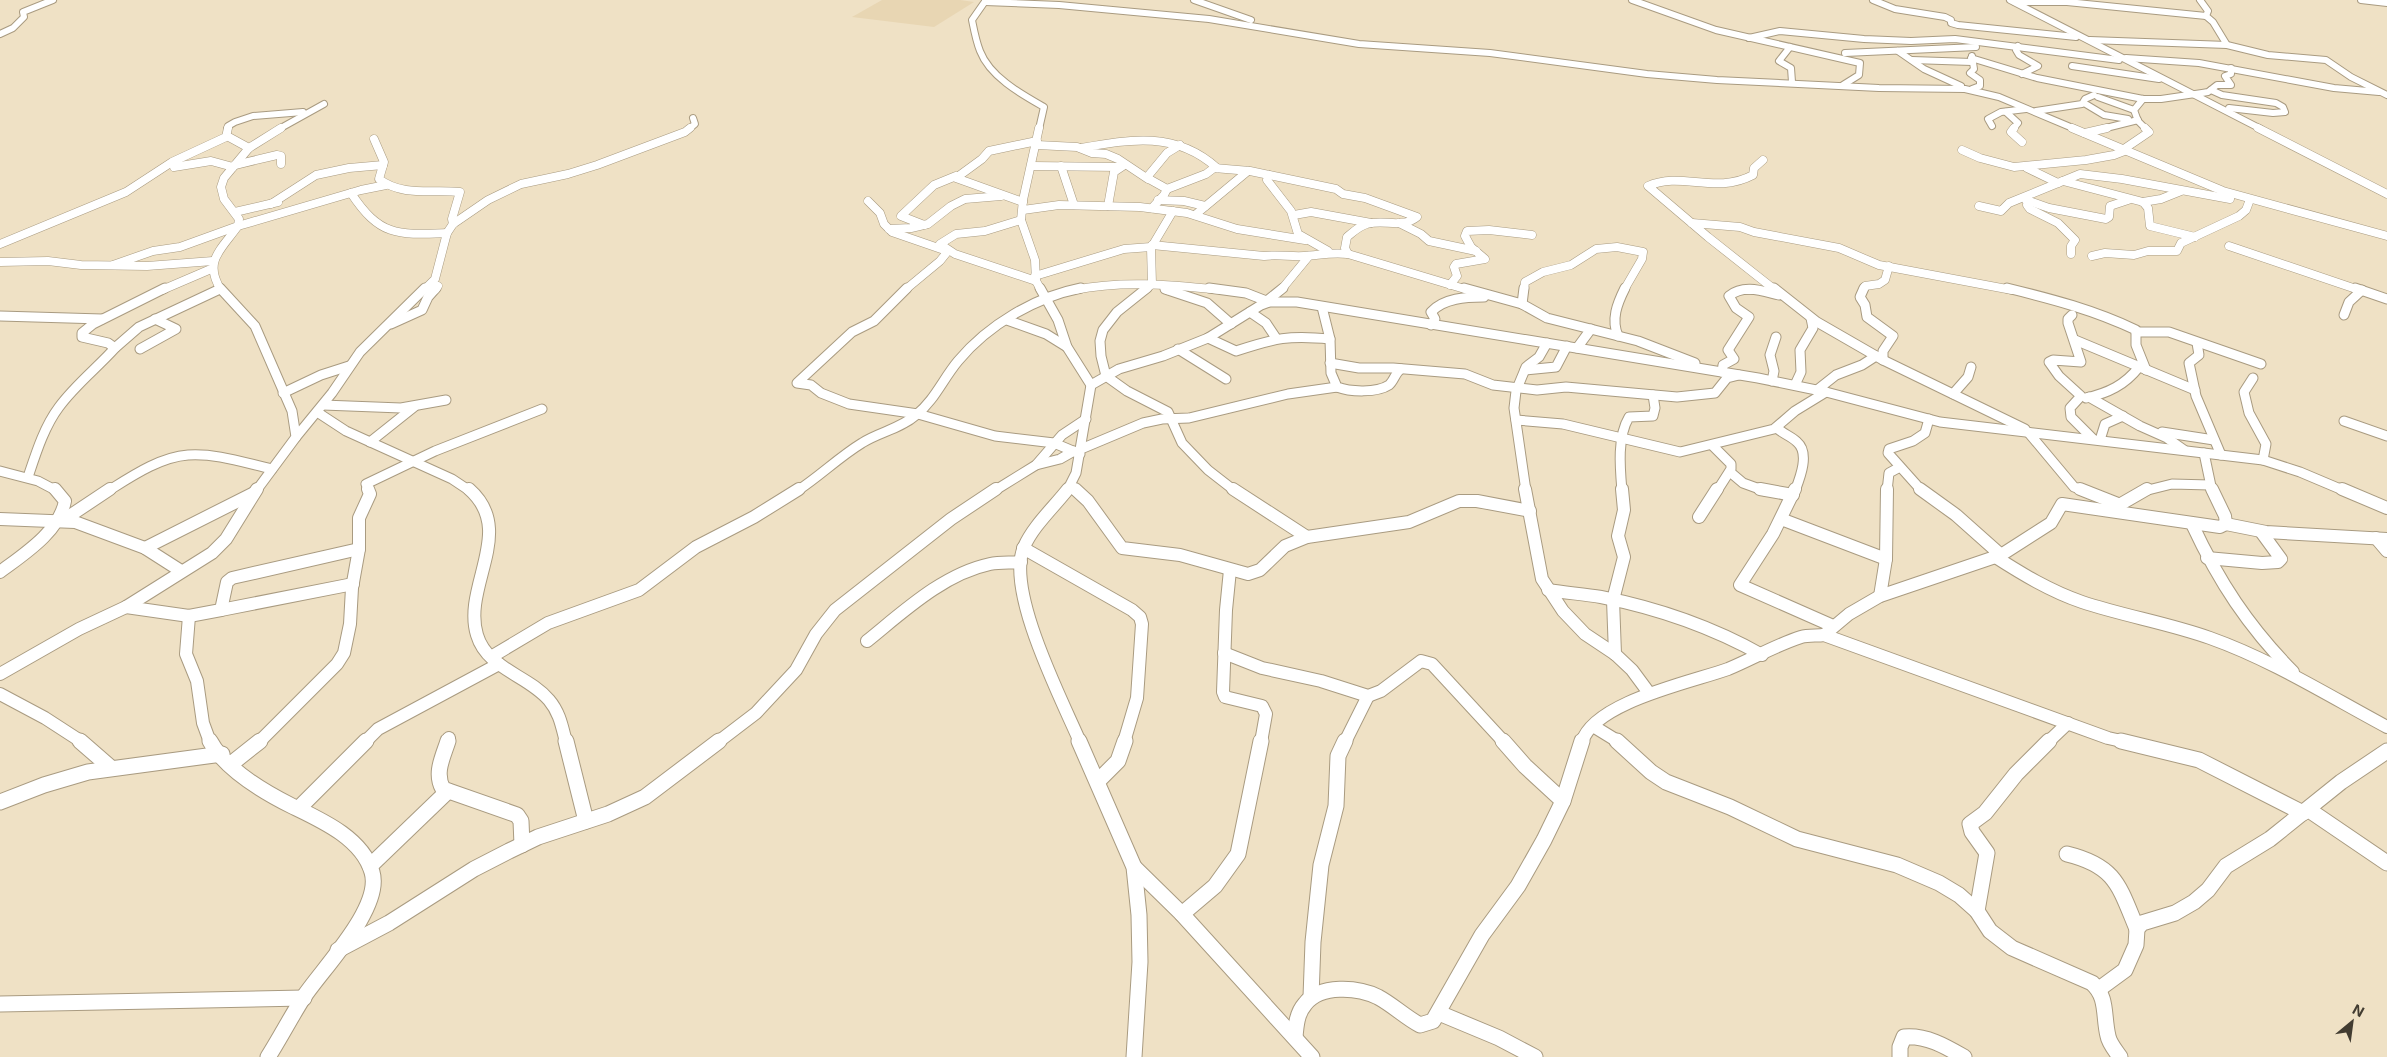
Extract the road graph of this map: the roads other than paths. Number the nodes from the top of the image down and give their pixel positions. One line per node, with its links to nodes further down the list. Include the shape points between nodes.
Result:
1 (53, 0): 12 (street, via 22,13 24,17)
2 (1194, 0): 11 (street)
3 (1632, 0): 14 (street, via 1716,30)
4 (1873, 0): 13 (street, via 1895,9 1946,17 1958,25)
5 (2200, 0): 10 (street, via 2208,11)
6 (2361, 0): 9 (street)
7 (986, 1): 11 (street, via 1190,17); 62 (street, via 972,20 980,52 1004,82 1023,97 1044,107)
8 (2011, 1): 10 (street, via 2067,2); 13 (street)
9 (2387, 3)
10 (2206, 16): 17 (street)
11 (1281, 30): 35 (street, via 1359,44 1490,52 1618,71 1717,80)
12 (0, 35)
13 (2078, 36): 15 (street)
14 (1749, 38): 16 (street, via 1780,31); 19 (street)
15 (2086, 40): 17 (street); 25 (street)
16 (1903, 41): 18 (street, via 1953,39); 22 (street, via 1901,47 1894,49)
17 (2226, 45): 42 (street, via 2268,55 2326,60)
18 (2016, 46): 20 (street); 24 (street); 32 (street, via 2019,55 2038,66)
19 (1790, 47): 23 (street); 35 (street, via 1779,61 1790,67)
20 (1977, 47): 21 (street); 27 (street, via 1979,54)
21 (1941, 49): 22 (street); 26 (street)
22 (1898, 51): 23 (street, via 1863,54); 26 (street)
23 (1818, 52): 37 (street, via 1860,63 1858,75)
24 (2082, 55): 28 (street); 31 (street)
25 (2120, 57): 28 (street); 29 (street)
26 (1913, 60): 27 (street); 30 (street)
27 (1972, 60): 32 (street); 40 (street, via 1974,69 1970,73 1980,80 1980,86)
28 (2128, 61): 34 (street)
29 (2231, 68): 41 (street, via 2231,74 2225,76 2232,84 2217,85); 42 (street, via 2325,86)
30 (1927, 70): 39 (street, via 1932,82); 40 (street)
31 (2068, 71): 33 (street); 36 (street)
32 (2022, 74): 36 (street)
33 (2109, 78): 34 (street); 45 (street, via 2110,90)
34 (2164, 80): 43 (street)
35 (1792, 82): 37 (street)
36 (2063, 84): 38 (street)
37 (1843, 85): 39 (street)
38 (2072, 86): 44 (street); 45 (street)
39 (1954, 89): 40 (street)
40 (1971, 89): 51 (street)
41 (2211, 90): 43 (street); 50 (street, via 2222,95 2276,103 2285,112)
42 (2379, 92): 46 (street)
43 (2192, 94): 47 (street); 50 (street)
44 (2094, 95): 48 (street); 52 (street)
45 (2119, 95): 47 (street)
46 (2387, 95)
47 (2143, 99): 52 (street)
48 (2084, 103): 51 (street); 56 (street, via 2104,115)
49 (324, 104): 53 (street)
50 (2220, 108): 87 (street)
51 (2031, 110): 54 (street); 58 (street)
52 (2134, 110): 56 (street)
53 (311, 111): 59 (street, via 234,122 227,128); 64 (street)
54 (2006, 112): 57 (street, via 1989,118); 61 (street, via 2018,123 2011,132)
55 (693, 118): 112 (street, via 692,128 684,132 597,165 521,184 488,200)
56 (2136, 120): 58 (street); 66 (street, via 2149,132)
57 (1992, 126)
58 (2085, 133): 66 (street)
59 (228, 136): 64 (street); 77 (street, via 176,160)
60 (374, 139): 70 (street)
61 (2022, 142)
62 (1037, 143): 65 (street); 73 (street); 80 (street, via 989,151)
63 (1180, 145): 65 (street, via 1131,140); 76 (street, via 1203,154); 81 (street, via 1167,153)
64 (249, 148): 72 (street)
65 (1081, 148): 75 (street, via 1110,156)
66 (2126, 149): 71 (street, via 2114,155 2086,160); 99 (street, via 2205,184)
67 (1962, 150): 71 (street, via 2011,167)
68 (1763, 160): 111 (street, via 1754,168 1753,175 1738,183 1661,182 1648,185)
69 (281, 164): 72 (street, via 281,156 277,155)
70 (384, 165): 83 (street, via 379,178); 97 (street, via 316,175)
71 (2034, 165): 82 (street, via 2027,168)
72 (234, 166): 77 (street, via 202,161); 106 (street, via 224,178 221,188 224,199)
73 (1032, 166): 74 (street); 100 (street)
74 (1061, 166): 75 (street); 98 (street)
75 (1124, 166): 81 (street); 101 (street, via 1114,172)
76 (1217, 168): 78 (street); 84 (street)
77 (163, 170): 122 (street, via 126,192)
78 (1248, 171): 79 (street); 102 (street, via 1231,188)
79 (1269, 175): 108 (street, via 1267,180); 113 (street, via 1332,188 1418,217)
80 (958, 179): 88 (street); 92 (street); 114 (street, via 934,185 901,216)
81 (1148, 179): 84 (street)
82 (2061, 182): 85 (street, via 2080,174 2097,174); 90 (street); 91 (street)
83 (386, 185): 86 (street); 112 (street, via 460,192)
84 (1167, 189): 93 (street, via 1165,196)
85 (2184, 191): 95 (street); 96 (street)
86 (351, 193): 115 (street); 117 (street, via 363,212 395,234)
87 (2387, 194)
88 (1008, 196): 92 (street); 100 (street)
89 (294, 198): 97 (street)
90 (2028, 198): 91 (street, via 2049,208 2106,219 2109,218 2108,208 2113,203); 103 (street, via 2009,203 2001,211); 130 (street, via 2031,211 2060,224 2075,240 2070,248)
91 (2132, 199): 95 (street)
92 (962, 200): 114 (street)
93 (1158, 200): 102 (street); 104 (street)
94 (868, 201): 116 (street)
95 (2143, 202): 120 (street, via 2148,208 2150,226)
96 (2249, 202): 99 (street); 120 (street, via 2239,216)
97 (271, 204): 106 (street)
98 (1074, 205): 100 (street); 101 (street)
99 (2269, 205): 119 (street)
100 (1023, 206): 109 (street)
101 (1108, 206): 104 (street)
102 (1204, 206): 107 (street)
103 (1979, 206)
104 (1152, 208): 105 (street)
105 (1173, 211): 107 (street); 123 (street)
106 (235, 212): 115 (street, via 239,218)
107 (1195, 215): 121 (street, via 1237,229)
108 (1294, 216): 110 (street, via 1311,212); 121 (street, via 1298,234)
109 (1021, 220): 126 (street, via 985,231 956,234 942,242 942,247); 138 (street, via 1034,260)
110 (1373, 223): 113 (street); 129 (street, via 1360,226 1347,237 1345,248)
111 (1692, 223): 137 (street, via 1729,225 1834,247 1875,264); 145 (street)
112 (453, 224): 117 (street)
113 (1399, 224): 127 (street, via 1429,241)
114 (926, 225): 116 (street)
115 (238, 226): 125 (street, via 180,247); 136 (street)
116 (889, 229): 126 (street)
117 (447, 233): 139 (street)
118 (1532, 236): 127 (street, via 1496,230 1470,230 1464,236)
119 (2387, 236)
120 (2195, 237): 132 (street, via 2181,243 2179,250 2174,252 2102,253)
121 (1305, 240): 128 (street)
122 (2, 242)
123 (1152, 246): 131 (street); 138 (street, via 1124,249); 140 (street)
124 (2229, 246): 143 (street)
125 (155, 251): 134 (street); 135 (street, via 171,257)
126 (948, 251): 138 (street); 206 (street, via 874,321 852,332 797,382 811,385 849,404)
127 (1476, 251): 141 (street, via 1486,259 1456,264 1457,276)
128 (1329, 252): 129 (street); 131 (street)
129 (1348, 254): 141 (street)
130 (2071, 254)
131 (1309, 256): 148 (street, via 1287,285)
132 (2092, 256)
133 (0, 262): 134 (street)
134 (114, 265): 135 (street)
135 (170, 265): 136 (street)
136 (212, 265): 142 (street, via 212,274); 156 (street)
137 (1889, 266): 163 (street, via 1989,284 2072,304 2133,327); 177 (street, via 1886,281 1865,286 1860,297 1867,318 1892,336)
138 (1036, 278): 146 (street)
139 (435, 279): 159 (street); 159 (street, via 438,285 422,310)
140 (1151, 283): 146 (street, via 1093,285); 148 (street, via 1238,292); 160 (street, via 1193,297); 188 (street, via 1102,326 1100,351)
141 (1450, 285): 144 (street)
142 (220, 289): 157 (street); 198 (street, via 255,326)
143 (2362, 290): 147 (street); 153 (street, via 2349,302)
144 (1493, 296): 149 (street); 161 (street, via 1438,306 1431,312 1435,319)
145 (1781, 296): 155 (street); 186 (street, via 1745,289 1732,292 1729,296 1736,308 1748,314 1749,318 1728,350 1734,359 1723,365)
146 (1044, 297): 158 (street); 173 (street, via 1058,320)
147 (2387, 299)
148 (1268, 301): 150 (street); 151 (street)
149 (1522, 304): 162 (street, via 1547,318); 164 (street, via 1523,285 1539,273 1571,266 1596,249 1617,247 1643,252 1618,304 1614,325)
150 (1322, 307): 161 (street); 168 (street)
151 (1250, 312): 160 (street); 167 (street, via 1266,323)
152 (2072, 315): 169 (street, via 2068,323)
153 (2344, 315)
154 (0, 316): 156 (street)
155 (1811, 318): 177 (street); 194 (street, via 1813,328 1802,346 1802,369)
156 (102, 319): 172 (street, via 87,328 82,337)
157 (155, 319): 172 (street, via 128,335); 175 (street, via 176,329)
158 (1007, 320): 173 (street, via 1046,334); 206 (street, via 964,354)
159 (389, 324): 180 (street)
160 (1232, 324): 166 (street)
161 (1431, 325): 170 (street)
162 (1591, 329): 164 (street); 174 (street)
163 (2136, 332): 171 (street, via 2167,332); 182 (street)
164 (1618, 336): 185 (street)
165 (1776, 337): 191 (street, via 1770,355 1774,371)
166 (1208, 338): 167 (street, via 1236,350); 176 (street)
167 (1276, 338): 168 (street)
168 (1330, 339): 178 (street)
169 (2075, 340): 182 (street); 201 (street, via 2081,362 2049,362 2059,376)
170 (1547, 343): 174 (street); 184 (street)
171 (2197, 343): 179 (street); 196 (street, via 2199,355 2189,363)
172 (116, 347): 235 (street, via 59,408 38,446)
173 (1068, 347): 192 (street)
174 (1572, 347): 184 (street, via 1556,367); 185 (street)
175 (140, 349)
176 (1178, 349): 188 (street); 190 (street)
177 (1880, 358): 197 (street, via 1835,375); 199 (street)
178 (1330, 363): 183 (street, via 1359,368); 195 (street)
179 (2260, 364)
180 (349, 366): 198 (street); 204 (street)
181 (1971, 367): 199 (street, via 1968,377)
182 (2142, 368): 196 (street); 201 (street, via 2117,389)
183 (1401, 369): 193 (street, via 1465,374 1493,385); 195 (street, via 1391,384 1384,388 1349,390)
184 (1525, 370): 193 (street)
185 (1710, 370): 186 (street)
186 (1722, 372): 187 (street)
187 (1740, 375): 191 (street); 200 (street, via 1727,378 1715,393 1683,397)
188 (1106, 376): 192 (street); 209 (street, via 1127,391 1161,407)
189 (2253, 378): 228 (street, via 2244,392 2249,413 2266,444)
190 (1226, 379)
191 (1772, 381): 194 (street)
192 (1091, 385): 208 (street)
193 (1518, 386): 200 (street, via 1537,390 1566,387); 211 (street, via 1514,402)
194 (1795, 386): 197 (street)
195 (1337, 387): 209 (street, via 1288,394 1189,418)
196 (2195, 390): 220 (street)
197 (1821, 391): 210 (street); 213 (street)
198 (283, 393): 217 (street, via 292,411)
199 (1953, 394): 215 (street)
200 (1653, 395): 218 (street, via 1655,408 1652,416 1629,417 1624,425)
201 (2085, 398): 207 (street); 219 (street, via 2070,408 2071,417)
202 (446, 400): 203 (street)
203 (414, 407): 204 (street); 221 (street)
204 (320, 408): 217 (street); 221 (street, via 332,424)
205 (542, 409): 229 (street)
206 (918, 414): 222 (street, via 995,436); 278 (street, via 903,425 861,444 821,475 759,515 686,553 639,590 548,623)
207 (2123, 416): 214 (street); 219 (street, via 2105,424)
208 (1086, 418): 222 (street); 224 (street)
209 (1171, 418): 224 (street, via 1132,426); 251 (street, via 1175,433 1192,455 1236,490)
210 (1929, 419): 215 (street); 231 (street, via 1925,433 1888,451)
211 (1516, 420): 218 (street, via 1563,424); 242 (street, via 1522,476)
212 (2344, 422): 216 (street)
213 (1777, 428): 223 (street); 239 (street, via 1799,444 1803,451 1802,469)
214 (2148, 430): 220 (street); 225 (street)
215 (2030, 432): 219 (street); 240 (street, via 2074,487)
216 (2387, 436)
217 (296, 437): 232 (street)
218 (1623, 439): 223 (street, via 1676,452); 268 (street, via 1620,479 1624,510 1618,536 1624,557)
219 (2096, 439): 225 (street)
220 (2214, 440): 227 (street)
221 (370, 442): 229 (street)
222 (1054, 443): 224 (street); 230 (street)
223 (1712, 445): 234 (street, via 1730,464)
224 (1078, 451): 230 (street); 237 (street)
225 (2185, 451): 226 (street)
226 (2204, 453): 227 (street); 236 (street)
227 (2221, 454): 228 (street)
228 (2263, 460): 241 (street)
229 (412, 461): 255 (street, via 366,484 370,494 359,518); 278 (street, via 474,494 484,508 491,526 474,606 481,647)
230 (1036, 465): 297 (street, via 951,519 835,610 816,634 796,670 756,713 731,734 645,797)
231 (1900, 467): 257 (street, via 1918,488 1956,515); 259 (street, via 1888,473 1886,481)
232 (272, 469): 238 (street); 247 (street, via 201,455 175,457 110,489)
233 (0, 471): 235 (street)
234 (1730, 472): 239 (street, via 1753,488); 244 (street)
235 (28, 477): 247 (street, via 60,492 64,499)
236 (2210, 485): 240 (street, via 2188,482 2157,486 2131,494); 249 (street)
237 (1071, 486): 254 (street); 261 (street, via 1088,501 1122,548 1180,555)
238 (254, 493): 253 (street); 262 (street, via 226,538 212,553)
239 (1793, 495): 246 (street)
240 (2118, 504): 243 (street)
241 (2387, 508)
242 (1530, 511): 251 (street, via 1460,501 1409,522); 265 (street, via 1542,579)
243 (2107, 511): 248 (street); 257 (street, via 2062,504 2051,524)
244 (1699, 517)
245 (0, 519): 247 (street)
246 (1781, 519): 259 (street); 273 (street, via 1740,585)
247 (60, 520): 253 (street, via 75,522); 263 (street)
248 (2192, 524): 249 (street, via 2220,527); 258 (street)
249 (2226, 524): 250 (street)
250 (2262, 533): 252 (street); 258 (street, via 2281,559 2278,562)
251 (1307, 537): 261 (street, via 1279,550 1260,570 1248,574)
252 (2381, 539): 256 (street)
253 (145, 548): 262 (street)
254 (1023, 548): 260 (street); 291 (street, via 1140,617 1142,634 1137,698 1118,761)
255 (359, 549): 264 (street); 271 (street, via 232,578 227,582)
256 (2387, 551)
257 (1998, 556): 267 (street); 280 (street, via 2040,584 2064,595 2212,639)
258 (2207, 558): 280 (street, via 2234,607 2261,641)
259 (1886, 559): 267 (street)
260 (1021, 562): 274 (street, via 990,564 966,572 904,612); 291 (street, via 1030,627)
261 (1230, 570): 275 (street)
262 (181, 571): 270 (street)
263 (0, 572)
264 (353, 584): 271 (street); 289 (street, via 346,644 337,664 252,749)
265 (1548, 590): 266 (street); 269 (street)
266 (1571, 594): 268 (street); 269 (street)
267 (1880, 596): 273 (street)
268 (1613, 600): 276 (street); 277 (street, via 1725,635)
269 (1557, 603): 276 (street, via 1585,634)
270 (126, 607): 272 (street); 279 (street, via 79,629)
271 (221, 610): 272 (street)
272 (188, 616): 289 (street, via 186,654 198,685 203,724 212,744)
273 (1828, 631): 277 (street); 284 (street)
274 (867, 641)
275 (1224, 653): 283 (street, via 1262,668); 304 (street, via 1225,697 1262,706 1266,709 1264,726 1238,854 1215,886)
276 (1615, 654): 281 (street)
277 (1762, 655): 281 (street)
278 (495, 660): 295 (street, via 378,729); 297 (street, via 541,692 560,717)
279 (0, 674)
280 (2300, 679): 286 (street)
281 (1648, 693): 285 (street)
282 (0, 694): 290 (street, via 86,744)
283 (1368, 696): 293 (street, via 1381,691 1421,661 1429,663); 308 (street, via 1338,756 1336,806 1319,882)
284 (2068, 723): 296 (street, via 2126,744 2200,760); 303 (street, via 2016,774 1985,813 1970,824 1988,858)
285 (1593, 726): 293 (street, via 1577,751); 303 (street, via 1617,741 1650,772 1666,782 1730,807 1797,839 1876,858 1916,872 1959,895)
286 (2387, 727)
287 (449, 738): 292 (street, via 438,776 439,784)
288 (2387, 751): 296 (street)
289 (227, 759): 290 (street, via 194,756); 295 (street, via 272,795)
290 (111, 768): 294 (street, via 40,786)
291 (1098, 781): 302 (street)
292 (448, 791): 298 (street, via 517,815 521,821); 301 (street)
293 (1563, 801): 311 (street, via 1518,886 1482,934)
294 (0, 802)
295 (299, 808): 301 (street, via 344,836 363,853)
296 (2306, 811): 300 (street); 305 (street, via 2270,839 2226,866 2194,902 2175,913 2142,923)
297 (586, 821): 298 (street)
298 (522, 845): 306 (street, via 474,869 389,923)
299 (2067, 854): 305 (street, via 2089,859 2113,877 2121,888)
300 (2387, 863)
301 (370, 866): 306 (street, via 373,891)
302 (1134, 867): 304 (street); 314 (street, via 1140,944)
303 (1977, 912): 307 (street, via 1990,931 2012,948)
304 (1182, 914): 312 (street)
305 (2136, 929): 307 (street, via 2136,945 2125,970)
306 (338, 950): 309 (street)
307 (2099, 989): 319 (street, via 2103,996 2108,1038)
308 (1311, 996): 311 (street, via 1330,990 1369,992 1420,1025 1433,1021); 312 (street, via 1300,1009)
309 (304, 998): 310 (street); 313 (street)
310 (0, 1004)
311 (1439, 1013): 316 (street, via 1500,1038)
312 (1295, 1037): 315 (street)
313 (268, 1057)
314 (1134, 1057)
315 (1312, 1057)
316 (1535, 1057)
317 (1900, 1057): 318 (street, via 1904,1037 1914,1035)
318 (1964, 1057)
319 (2120, 1057)

